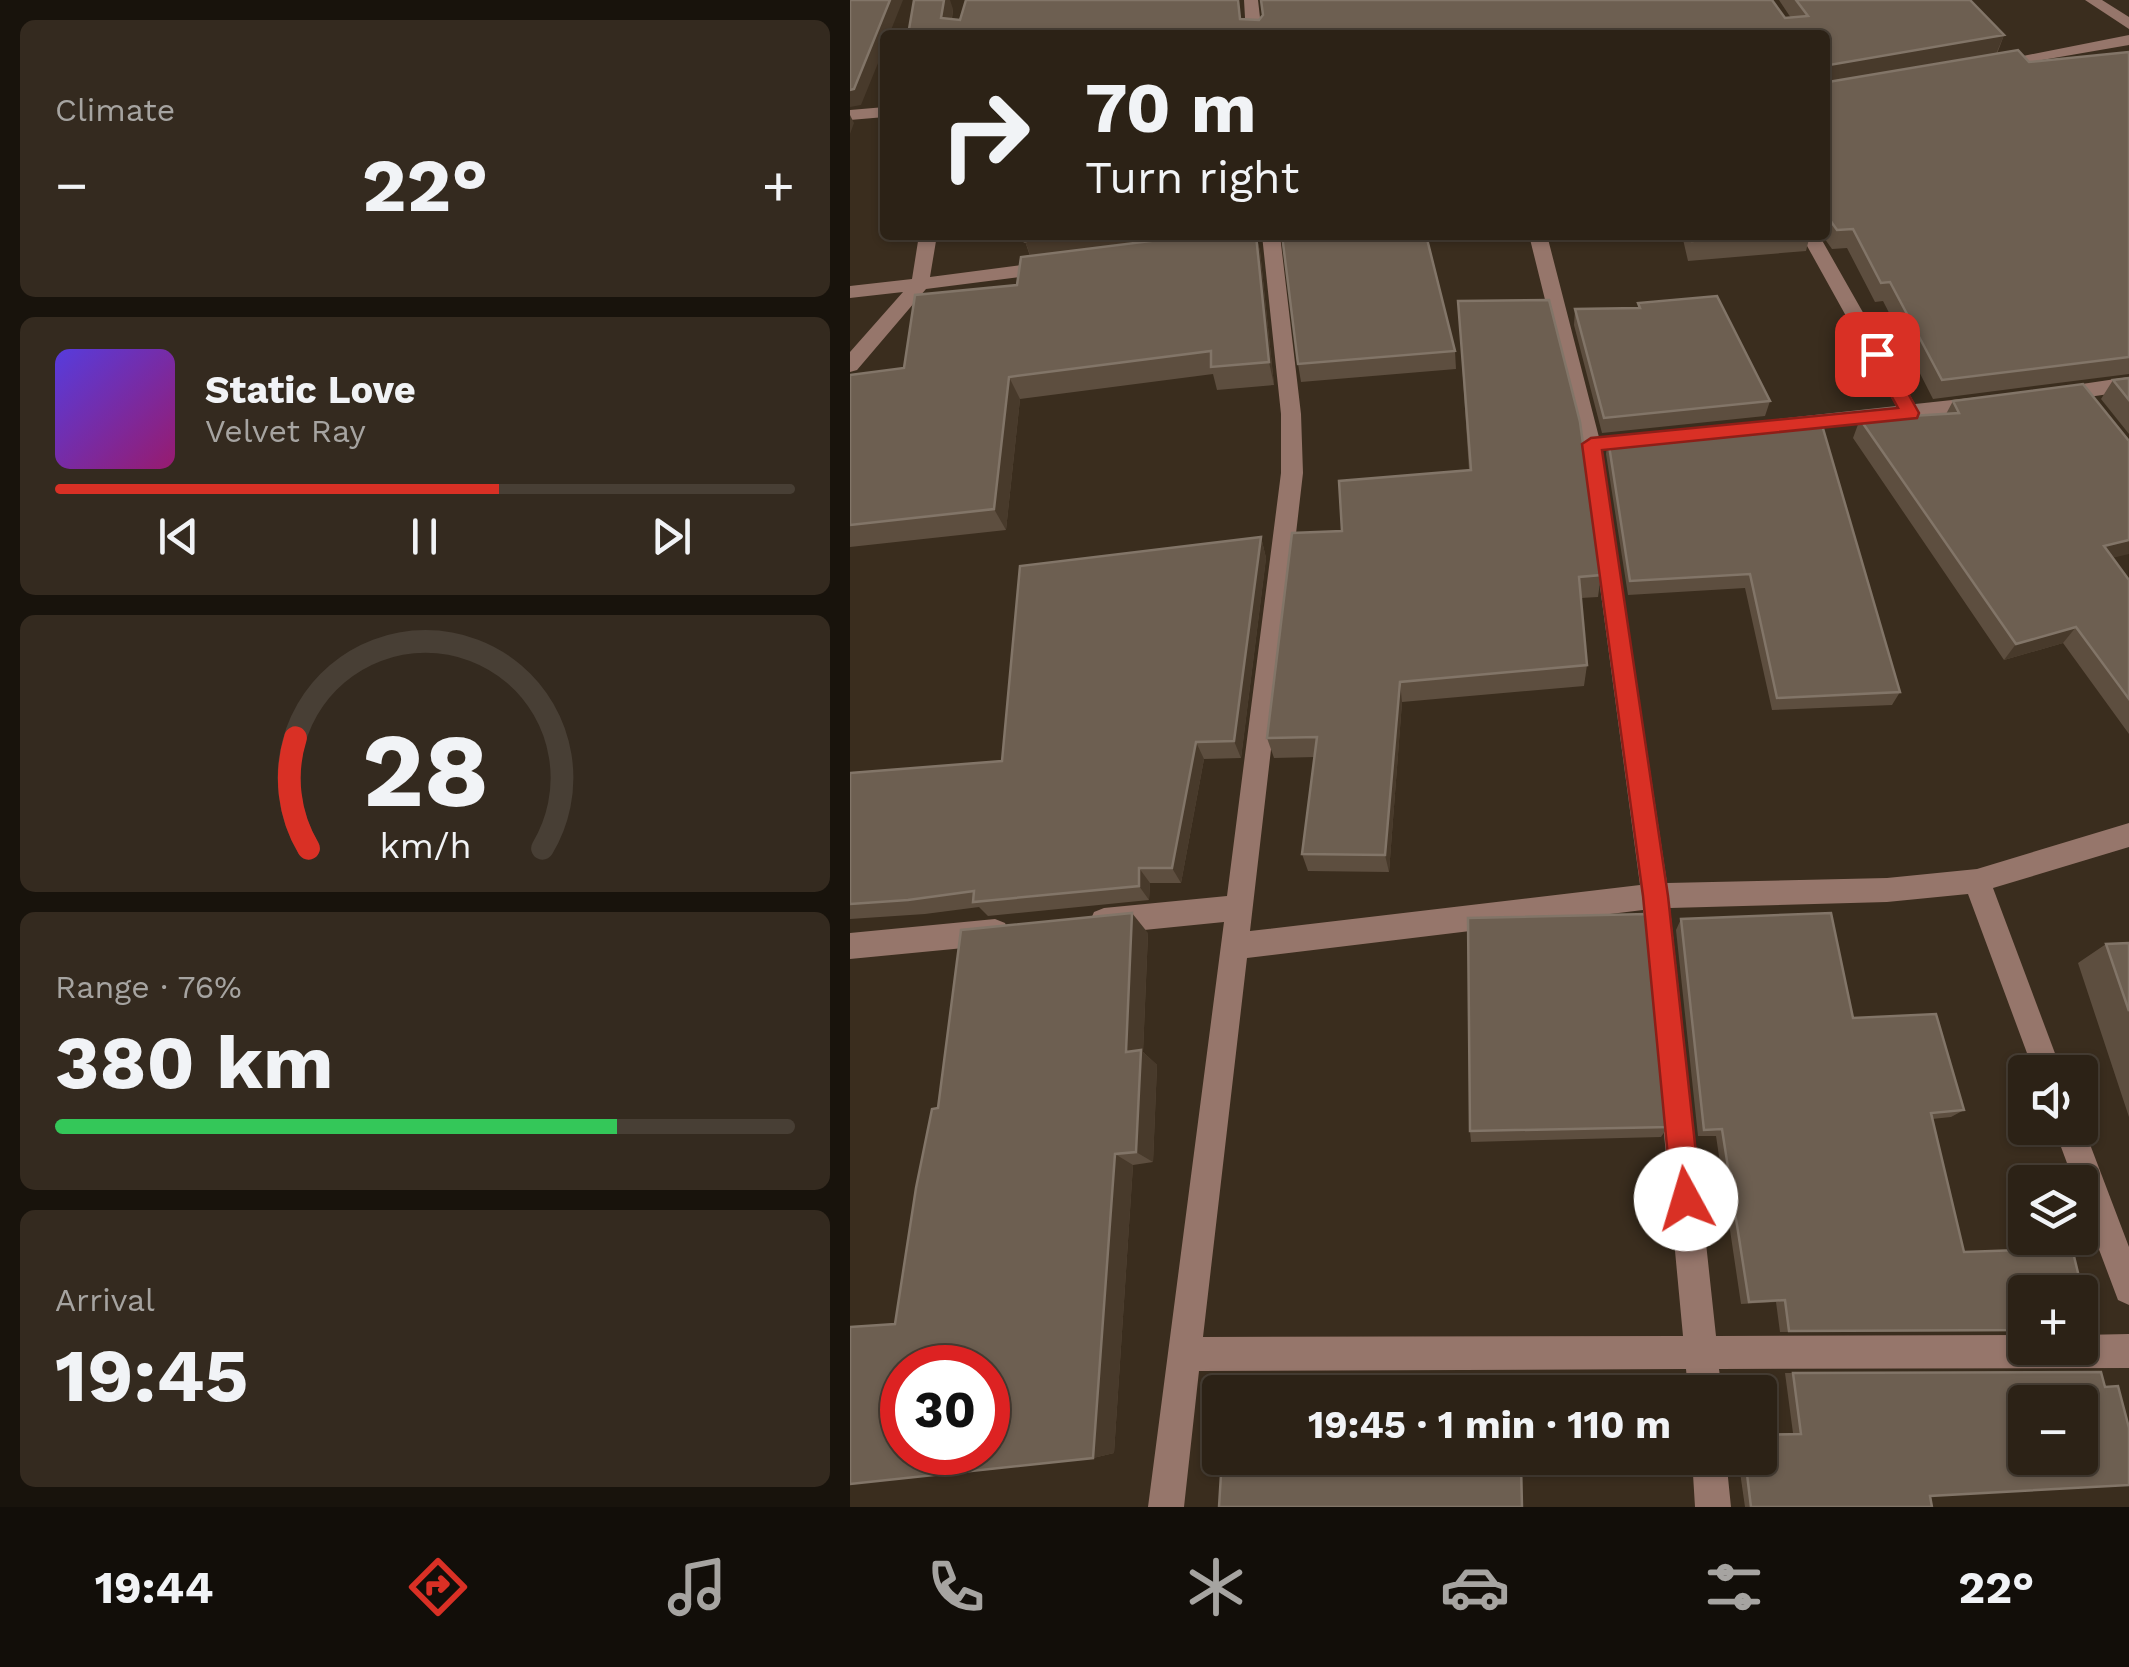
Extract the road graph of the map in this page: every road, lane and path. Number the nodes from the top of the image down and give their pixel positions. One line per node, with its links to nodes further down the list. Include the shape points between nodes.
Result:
1 (1251, 0): 4 (street)
2 (2092, 0): 3 (street)
3 (2129, 24)
4 (1254, 30)
5 (2129, 40): 6 (street)
6 (1972, 67)
7 (880, 113): 8 (street)
8 (850, 116)
9 (927, 240): 14 (street)
10 (1272, 240): 27 (street, via 1292,473)
11 (1540, 240): 26 (street, via 1601,444)
12 (1813, 240): 21 (street)
13 (1077, 264): 14 (street)
14 (920, 284): 15 (street); 16 (street)
15 (850, 292)
16 (850, 364)
17 (2129, 384): 18 (street)
18 (2080, 392): 19 (street); 22 (street)
19 (2042, 396)
20 (2004, 401): 21 (street)
21 (1910, 413): 23 (street)
22 (2100, 417)
23 (1722, 432)
24 (2129, 835): 25 (street)
25 (1977, 881): 26 (street); 32 (street)
26 (1655, 896): 31 (street); 35 (street)
27 (1239, 908): 28 (street); 31 (street)
28 (1083, 923)
29 (1025, 929): 30 (street)
30 (850, 946)
31 (1234, 946): 37 (street)
32 (2042, 1055)
33 (2075, 1145): 34 (street)
34 (2129, 1289)
35 (1702, 1350): 36 (street); 37 (street); 38 (street)
36 (2129, 1352)
37 (1183, 1354): 40 (street)
38 (1704, 1375)
39 (1710, 1475): 41 (street)
40 (1166, 1507)
41 (1713, 1507)

